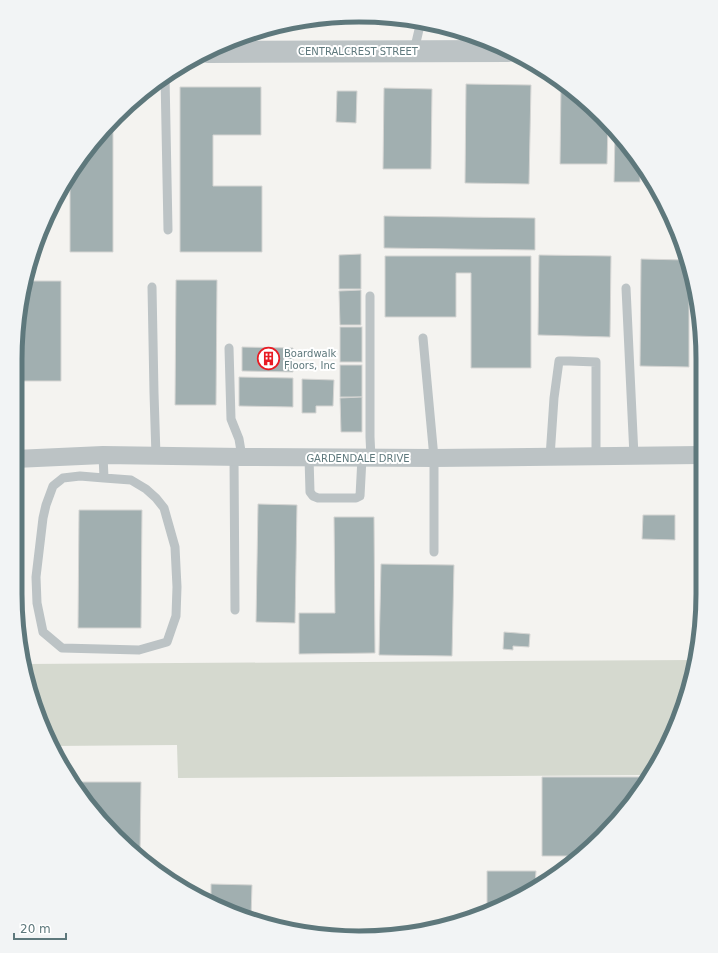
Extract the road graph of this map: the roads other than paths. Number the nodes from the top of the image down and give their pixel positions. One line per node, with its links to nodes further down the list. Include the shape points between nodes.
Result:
1 (420, 27): 2 (lane)
2 (414, 51): 3 (street, CENTRALCREST STREET); 4 (street, CENTRALCREST STREET)
3 (495, 51)
4 (221, 52)
5 (165, 84): 6 (lane)
6 (168, 230)
7 (152, 287): 14 (lane)
8 (626, 288): 17 (lane)
9 (370, 296): 21 (lane, via 370,437)
10 (423, 338): 22 (lane)
11 (229, 348): 18 (lane, via 231,419 239,439)
12 (103, 455): 14 (street, GARDENDALE DRIVE); 19 (street, GARDENDALE DRIVE); 23 (lane)
13 (696, 455): 17 (street, GARDENDALE DRIVE)
14 (156, 456): 18 (street, GARDENDALE DRIVE)
15 (550, 456): 16 (street, GARDENDALE DRIVE); 16 (lane, via 559,361 570,361 596,362); 22 (street, GARDENDALE DRIVE)
16 (596, 456): 17 (street, GARDENDALE DRIVE)
17 (634, 456)
18 (238, 457): 20 (street, GARDENDALE DRIVE); 25 (lane)
19 (22, 458)
20 (309, 458): 21 (street, GARDENDALE DRIVE); 21 (lane, via 310,492 313,496 356,498 360,496)
21 (366, 458): 22 (street, GARDENDALE DRIVE)
22 (434, 458): 24 (lane)
23 (104, 478): 23 (lane, via 131,480 146,489 164,508 175,547 177,587 176,616 167,642 139,650 62,648 43,632 37,603 36,577 43,518 53,486 63,478)
24 (434, 552)
25 (235, 610)

